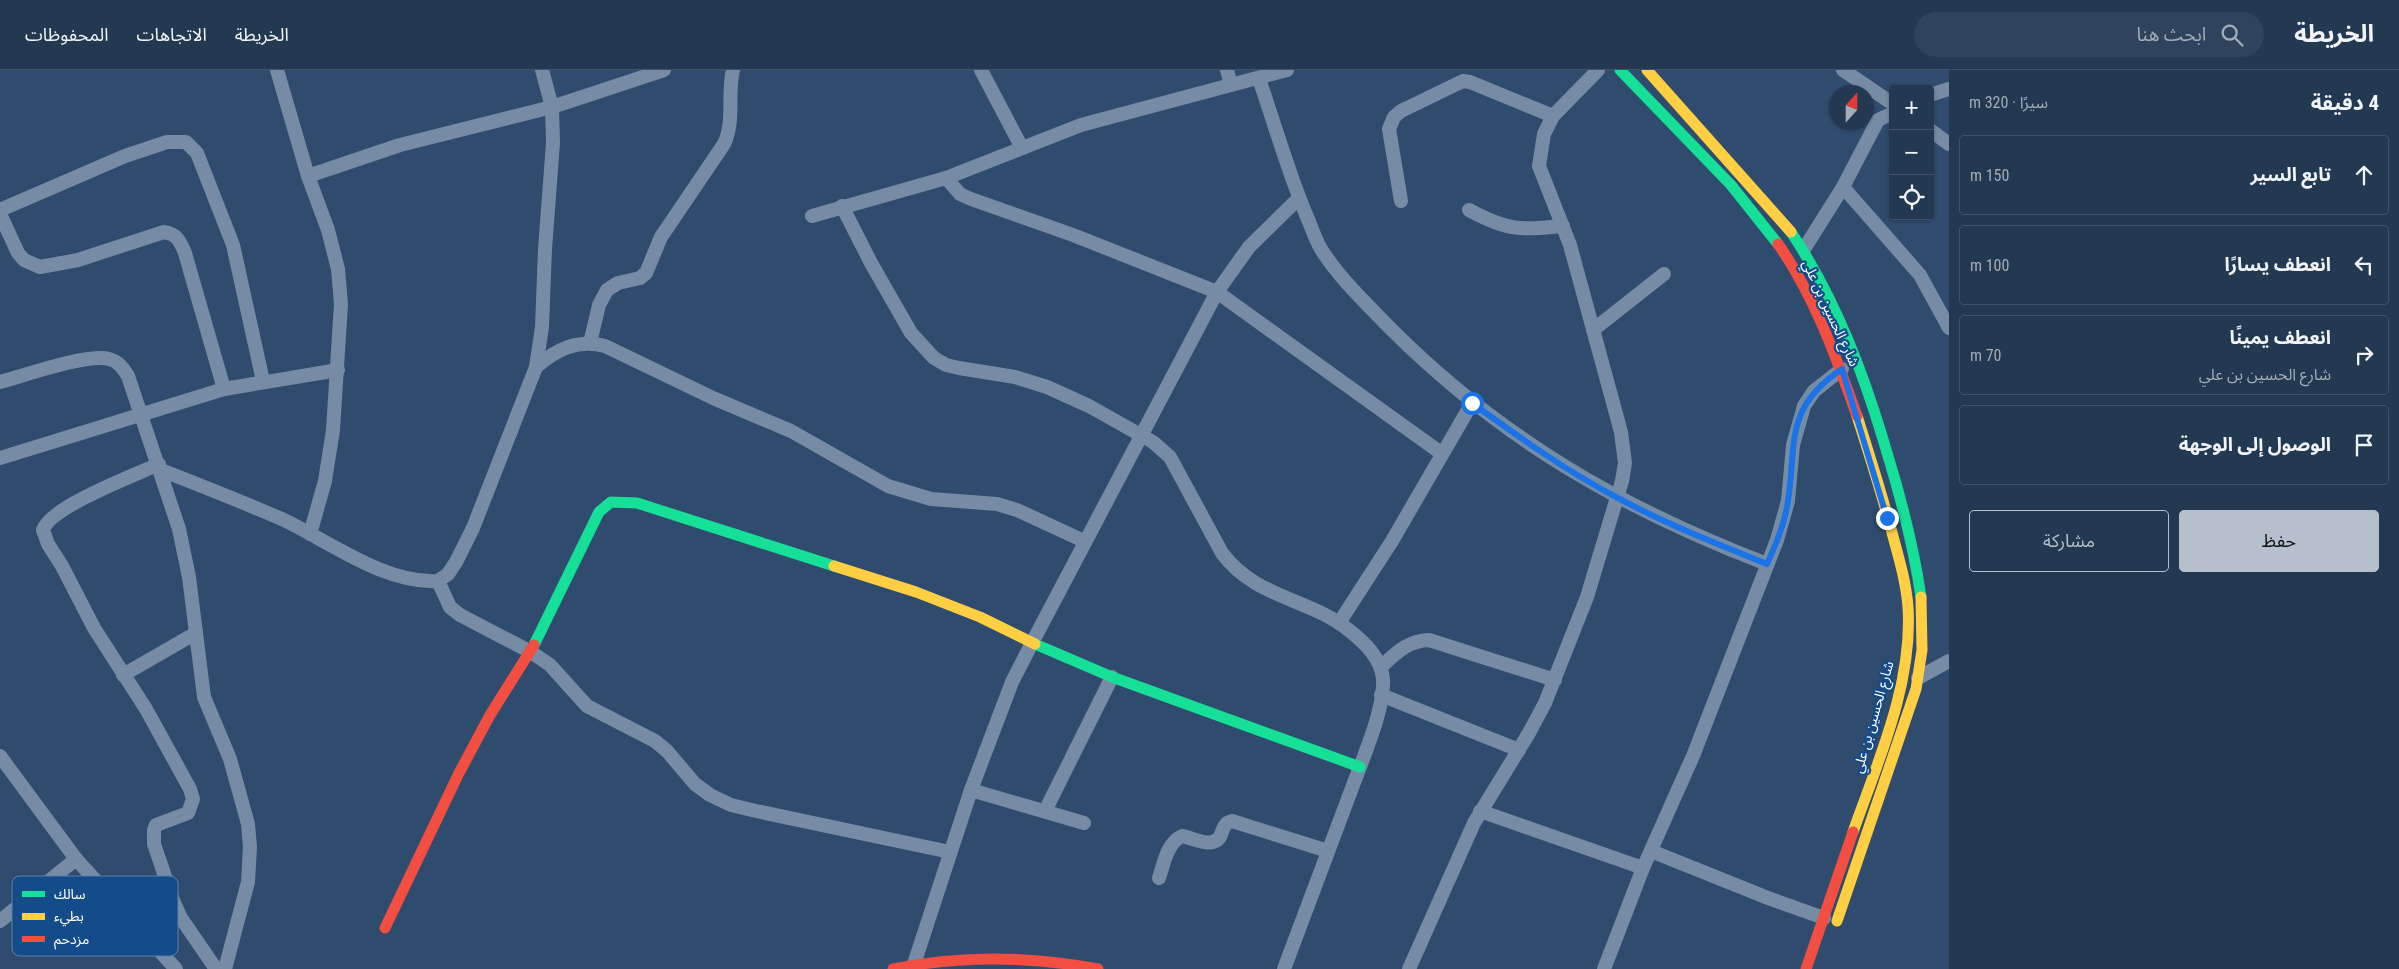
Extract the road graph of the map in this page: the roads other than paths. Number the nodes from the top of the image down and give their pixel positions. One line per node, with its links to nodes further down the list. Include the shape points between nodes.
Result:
1 (277, 70): 23 (street)
2 (542, 70): 17 (street)
3 (664, 70): 17 (street)
4 (733, 70): 38 (street, via 729,133 724,144 662,237 646,273 607,290 599,305)
5 (981, 70): 22 (street)
6 (1226, 70): 13 (street)
7 (1287, 70): 12 (street)
8 (1598, 70): 19 (street)
9 (1620, 70): 40 (street, شارع الحسين بن علي, via 1768,229 1804,286)
10 (1647, 70): 33 (street, شارع الحسين بن علي, via 1767,200)
11 (1843, 70): 16 (street)
12 (1259, 79): 13 (street); 26 (street)
13 (1232, 85): 22 (street, via 1081,125)
14 (1949, 89): 15 (street)
15 (1934, 93)
16 (1889, 101)
17 (552, 107): 23 (street, via 400,145); 39 (street, via 553,143 542,327)
18 (1889, 115): 25 (street, via 1878,120)
19 (1553, 116): 27 (street, via 1463,81 1401,111 1389,129); 32 (street, via 1544,134 1540,166)
20 (1934, 133): 21 (street)
21 (1949, 144)
22 (1022, 148): 24 (street)
23 (308, 176): 41 (street, via 338,269 341,304)
24 (946, 178): 28 (street); 35 (street, via 960,194 971,199 1082,238)
25 (1843, 187): 33 (street); 36 (street, via 1920,275)
26 (1299, 198): 35 (street, via 1249,247); 45 (street, via 1321,248 1340,275 1412,350)
27 (1401, 201)
28 (842, 206): 31 (street); 47 (street, via 911,333 934,358 959,368 1006,375 1047,387 1090,406)
29 (1469, 210): 32 (street, via 1504,227)
30 (0, 212): 42 (street, via 125,156 166,142 186,142 192,146 203,168 233,245); 44 (street, via 18,253 24,260 40,267 78,260 164,232 173,233 185,253)
31 (812, 216)
32 (1563, 226): 37 (street)
33 (1804, 249): 64 (street, شارع الحسين بن علي, via 1829,292 1852,343 1905,514 1923,604)
34 (1664, 274): 37 (street)
35 (1217, 292): 47 (street); 48 (street)
36 (1949, 328)
37 (1593, 330): 51 (street, via 1623,447 1625,463)
38 (590, 342): 39 (street, via 566,347); 53 (street, via 791,431 888,486 931,499 997,504 1018,510)
39 (536, 367): 55 (street, via 473,528 456,562)
40 (1842, 369): 54 (street, via 1814,391 1804,406 1793,444 1785,518); 86 (street, شارع الحسين بن علي, via 1901,569 1907,594 1908,632 1900,688)
41 (338, 370): 42 (street); 52 (street, via 325,481)
42 (263, 381): 44 (street)
43 (0, 382): 46 (street, via 89,358 108,358 125,372)
44 (224, 389): 46 (street)
45 (1472, 403): 48 (street); 51 (street, via 1545,455)
46 (140, 414): 49 (street); 50 (street)
47 (1141, 435): 53 (street); 56 (street, via 1170,457 1232,567 1266,589)
48 (1442, 453): 56 (street, via 1396,534)
49 (0, 458)
50 (160, 467): 52 (street); 57 (street, via 184,551); 62 (street, via 74,504 48,520 43,530 94,628)
51 (1617, 498): 54 (street); 65 (street, via 1587,597)
52 (310, 534): 55 (street, via 386,571 411,579)
53 (1084, 541): 58 (street)
54 (1767, 564): 75 (street, via 1694,756)
55 (438, 581): 59 (street, via 450,607)
56 (1338, 622): 61 (street, via 1365,644)
57 (196, 633): 62 (street); 92 (street, via 204,697 238,784 245,807 250,846 246,897)
58 (1032, 643): 59 (street, via 980,617 916,592 620,500 611,500 599,512); 63 (street); 70 (street, via 1012,682)
59 (531, 652): 76 (street, via 550,666 587,706 655,741 695,784 710,795 731,805 756,811); 87 (street, via 490,715 458,775)
60 (1949, 661): 64 (street)
61 (1381, 667): 65 (street, via 1406,645 1417,640 1429,640); 66 (street)
62 (123, 675): 81 (street, via 159,732 193,799 188,813 156,825 153,837)
63 (1112, 677): 69 (street); 71 (street)
64 (1918, 678): 86 (street, شارع الحسين بن علي, via 1906,722)
65 (1555, 680): 67 (street)
66 (1382, 695): 67 (street); 69 (street)
67 (1519, 750): 72 (street)
68 (0, 756): 77 (street)
69 (1360, 767): 74 (street)
70 (971, 790): 71 (street); 76 (street)
71 (1046, 811): 73 (street)
72 (1480, 811): 78 (street); 96 (street)
73 (1084, 823)
74 (1328, 851): 82 (street, via 1232,821 1227,822 1214,842 1182,836 1177,838); 95 (street)
75 (1650, 851): 78 (street); 86 (street)
76 (950, 852): 89 (street)
77 (76, 859): 79 (street); 80 (street)
78 (1643, 868): 97 (street)
79 (55, 876)
80 (91, 876)
81 (165, 876)
82 (1159, 878)
83 (12, 911): 85 (street)
84 (178, 912): 91 (street)
85 (0, 921)
86 (1829, 923): 98 (street, شارع الحسين بن علي)
87 (385, 928)
88 (164, 956): 90 (street)
89 (914, 964): 93 (street); 94 (street, via 1000,957 1041,959)
90 (176, 969)
91 (216, 969)
92 (225, 969)
93 (893, 969)
94 (1098, 969)
95 (1284, 969)
96 (1409, 969)
97 (1604, 969)
98 (1806, 969)

